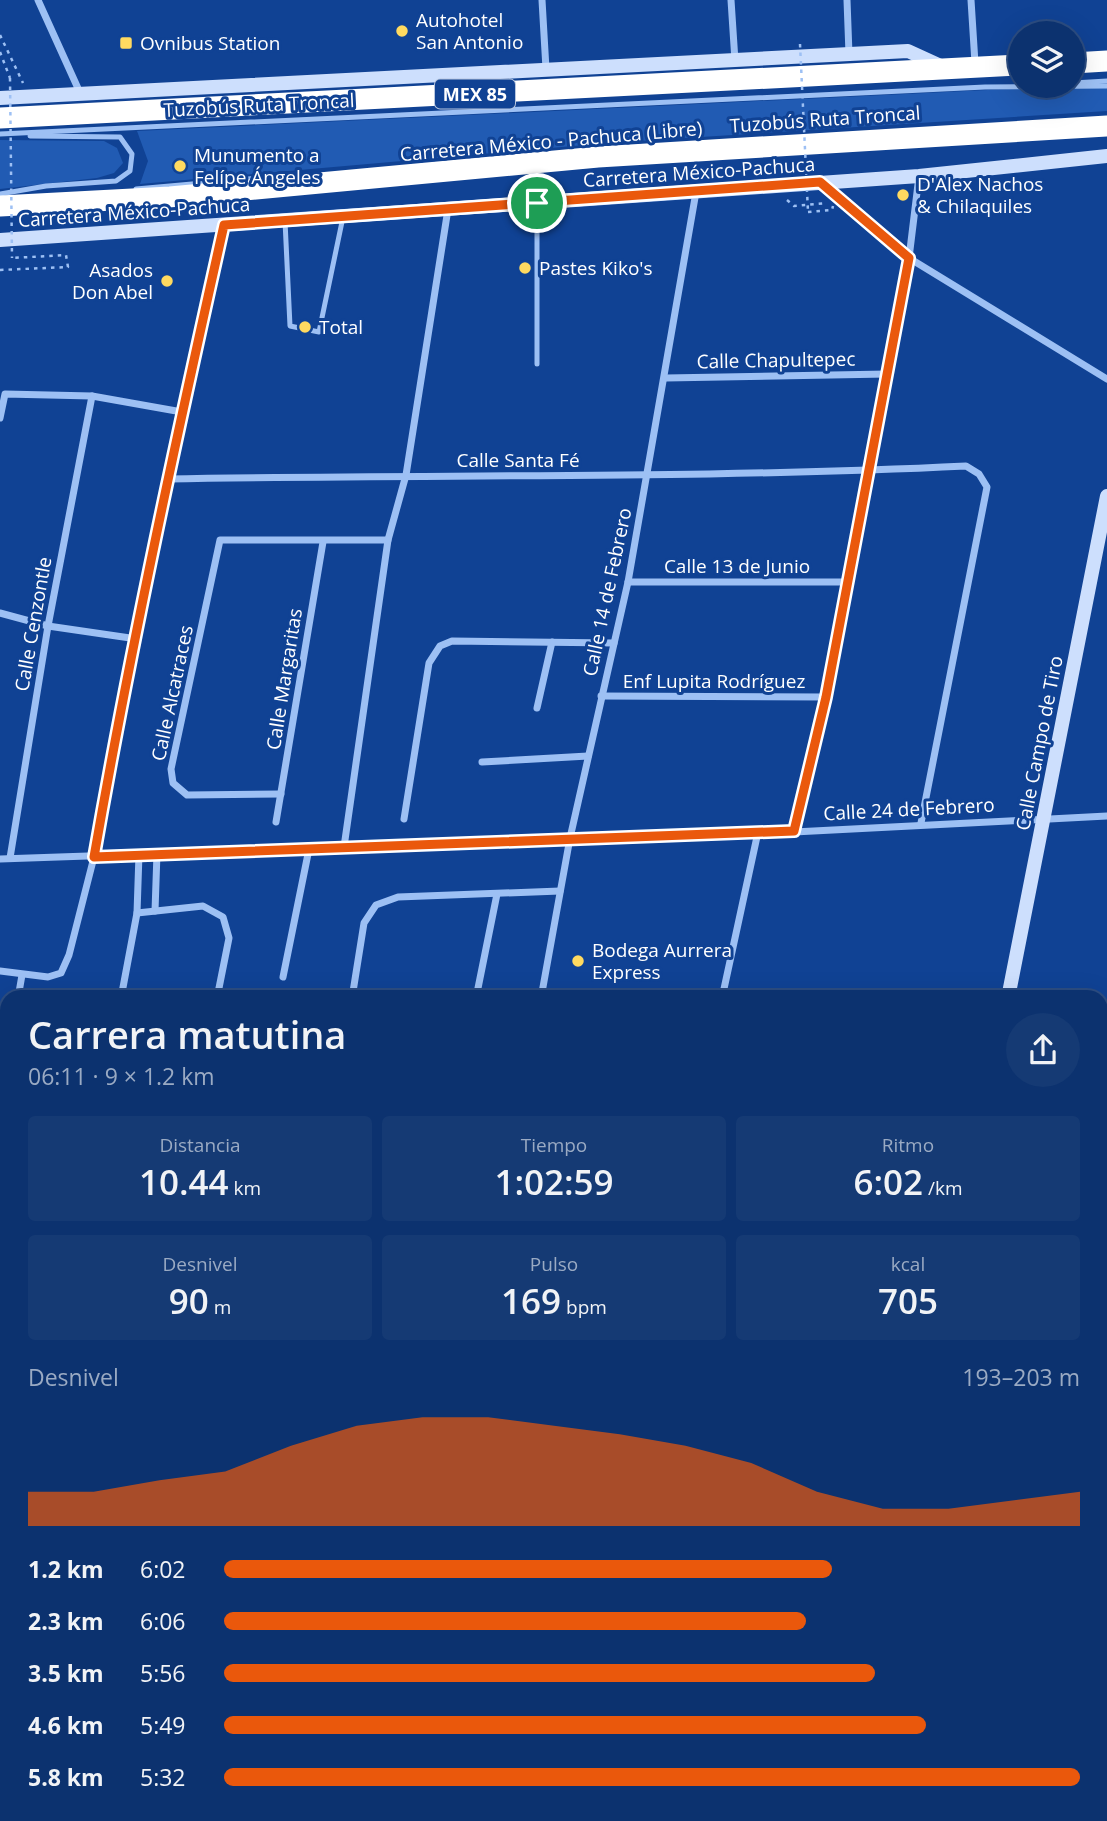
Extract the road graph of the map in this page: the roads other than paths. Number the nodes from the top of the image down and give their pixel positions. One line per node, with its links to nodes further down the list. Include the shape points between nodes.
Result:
1 (38, 0): 18 (street)
2 (542, 0): 12 (street)
3 (731, 0): 7 (street)
4 (847, 0): 6 (street)
5 (971, 0): 11 (street)
6 (849, 55): 7 (street); 13 (street, via 908,51)
7 (735, 61): 12 (street)
8 (1107, 61): 9 (highway)
9 (1085, 62)
10 (1008, 66): 11 (highway, MEX 85)
11 (975, 68): 13 (highway, MEX 85)
12 (546, 69): 18 (street)
13 (950, 70): 20 (highway, MEX 85)
14 (1085, 83): 15 (lane)
15 (1107, 84): 17 (lane, Tuzobús Ruta Troncal)
16 (1008, 86): 17 (lane)
17 (985, 87): 23 (lane, Tuzobús Ruta Troncal)
18 (81, 95): 19 (street)
19 (0, 98)
20 (0, 118)
21 (1107, 126): 34 (highway, Carretera México - Pachuca (Libre), via 598,157 170,197)
22 (874, 132): 25 (lane, Tuzobús Ruta Troncal)
23 (0, 135): 31 (lane, via 120,137 130,148 132,162 130,171 116,181 46,186)
24 (1107, 156): 27 (street, Carretera México-Pachuca)
25 (504, 157)
26 (300, 174): 29 (lane)
27 (919, 176): 28 (street, Carretera México-Pachuca); 40 (street)
28 (820, 182): 30 (street, Carretera México-Pachuca); 40 (street)
29 (127, 189)
30 (696, 192): 33 (street, Carretera México-Pachuca); 43 (street, Calle 14 de Febrero)
31 (0, 196): 32 (lane)
32 (38, 196)
33 (537, 203): 35 (street, Carretera México-Pachuca); 41 (lane)
34 (0, 206)
35 (448, 209): 36 (street, Carretera México-Pachuca); 49 (street)
36 (343, 217): 37 (street, Carretera México-Pachuca); 37 (lane, via 319,332 290,326)
37 (285, 221): 38 (street, Carretera México-Pachuca)
38 (224, 225): 39 (street, Carretera México-Pachuca); 46 (street)
39 (0, 240)
40 (909, 258): 42 (street); 44 (street)
41 (537, 364)
42 (887, 374): 43 (street, Calle Chapultepec); 48 (street)
43 (666, 378): 50 (street, Calle 14 de Febrero)
44 (1107, 379)
45 (92, 396): 46 (street); 47 (street, via 5,394); 58 (street, Calle Cenzontle)
46 (182, 412): 51 (street)
47 (0, 418)
48 (868, 471): 50 (street, Calle Santa Fé); 56 (street); 72 (street, Calle Santa Fé, via 966,466 979,474 987,487)
49 (406, 475): 50 (street, Calle Santa Fé); 51 (street, Calle Santa Fé); 53 (street)
50 (646, 476): 55 (street, Calle 14 de Febrero)
51 (167, 479): 59 (street)
52 (1107, 496): 70 (street, Calle Campo de Tiro)
53 (388, 540): 54 (street); 76 (street)
54 (323, 542): 67 (street, Calle Margaritas); 67 (street, Calle Alcatraces, via 220,540 171,769 173,783 187,795)
55 (628, 582): 56 (street, Calle 13 de Junio); 61 (street, Calle 14 de Febrero)
56 (847, 582): 63 (street)
57 (0, 613): 58 (street)
58 (48, 626): 59 (street); 81 (street, Calle Cenzontle)
59 (137, 639): 80 (street)
60 (552, 642): 61 (street); 64 (street); 69 (street, via 452,641 440,646 429,663)
61 (614, 643): 62 (street, Calle 14 de Febrero)
62 (601, 696): 63 (street, Enf Lupita Rodríguez); 65 (street, Calle 14 de Febrero)
63 (826, 697): 73 (street)
64 (537, 708)
65 (588, 756): 66 (street); 75 (street, Calle 14 de Febrero)
66 (482, 762)
67 (281, 794): 71 (street, Calle Margaritas)
68 (1107, 816): 70 (street, Calle 24 de Febrero)
69 (404, 819)
70 (1044, 819): 72 (street, Calle 24 de Febrero); 97 (street, Calle Campo de Tiro)
71 (276, 822)
72 (921, 823): 73 (street, Calle 24 de Febrero)
73 (794, 831): 74 (street, Calle 24 de Febrero)
74 (758, 832): 75 (street, Calle 24 de Febrero); 96 (street)
75 (570, 838): 76 (street, Calle 24 de Febrero); 83 (street, Calle 14 de Febrero)
76 (344, 847): 77 (street, Calle 24 de Febrero)
77 (309, 849): 78 (street, Calle 24 de Febrero); 89 (street)
78 (157, 853): 79 (street, Calle 24 de Febrero); 85 (street)
79 (139, 854): 80 (street, Calle 24 de Febrero); 86 (street)
80 (94, 857): 81 (street, Calle 24 de Febrero); 88 (street, via 61,974)
81 (10, 858): 82 (street, Calle 24 de Febrero)
82 (0, 859)
83 (561, 891): 84 (street); 95 (street, Calle 14 de Febrero)
84 (497, 894): 93 (street, via 398,897 376,905 364,923); 94 (street)
85 (155, 911): 86 (street); 92 (street, via 202,906 223,917 229,938)
86 (137, 913): 91 (street)
87 (0, 971): 88 (street)
88 (22, 975): 90 (street)
89 (283, 977)
90 (19, 990)
91 (123, 990)
92 (219, 990)
93 (353, 990)
94 (478, 990)
95 (542, 990)
96 (724, 990)
97 (1010, 990)

